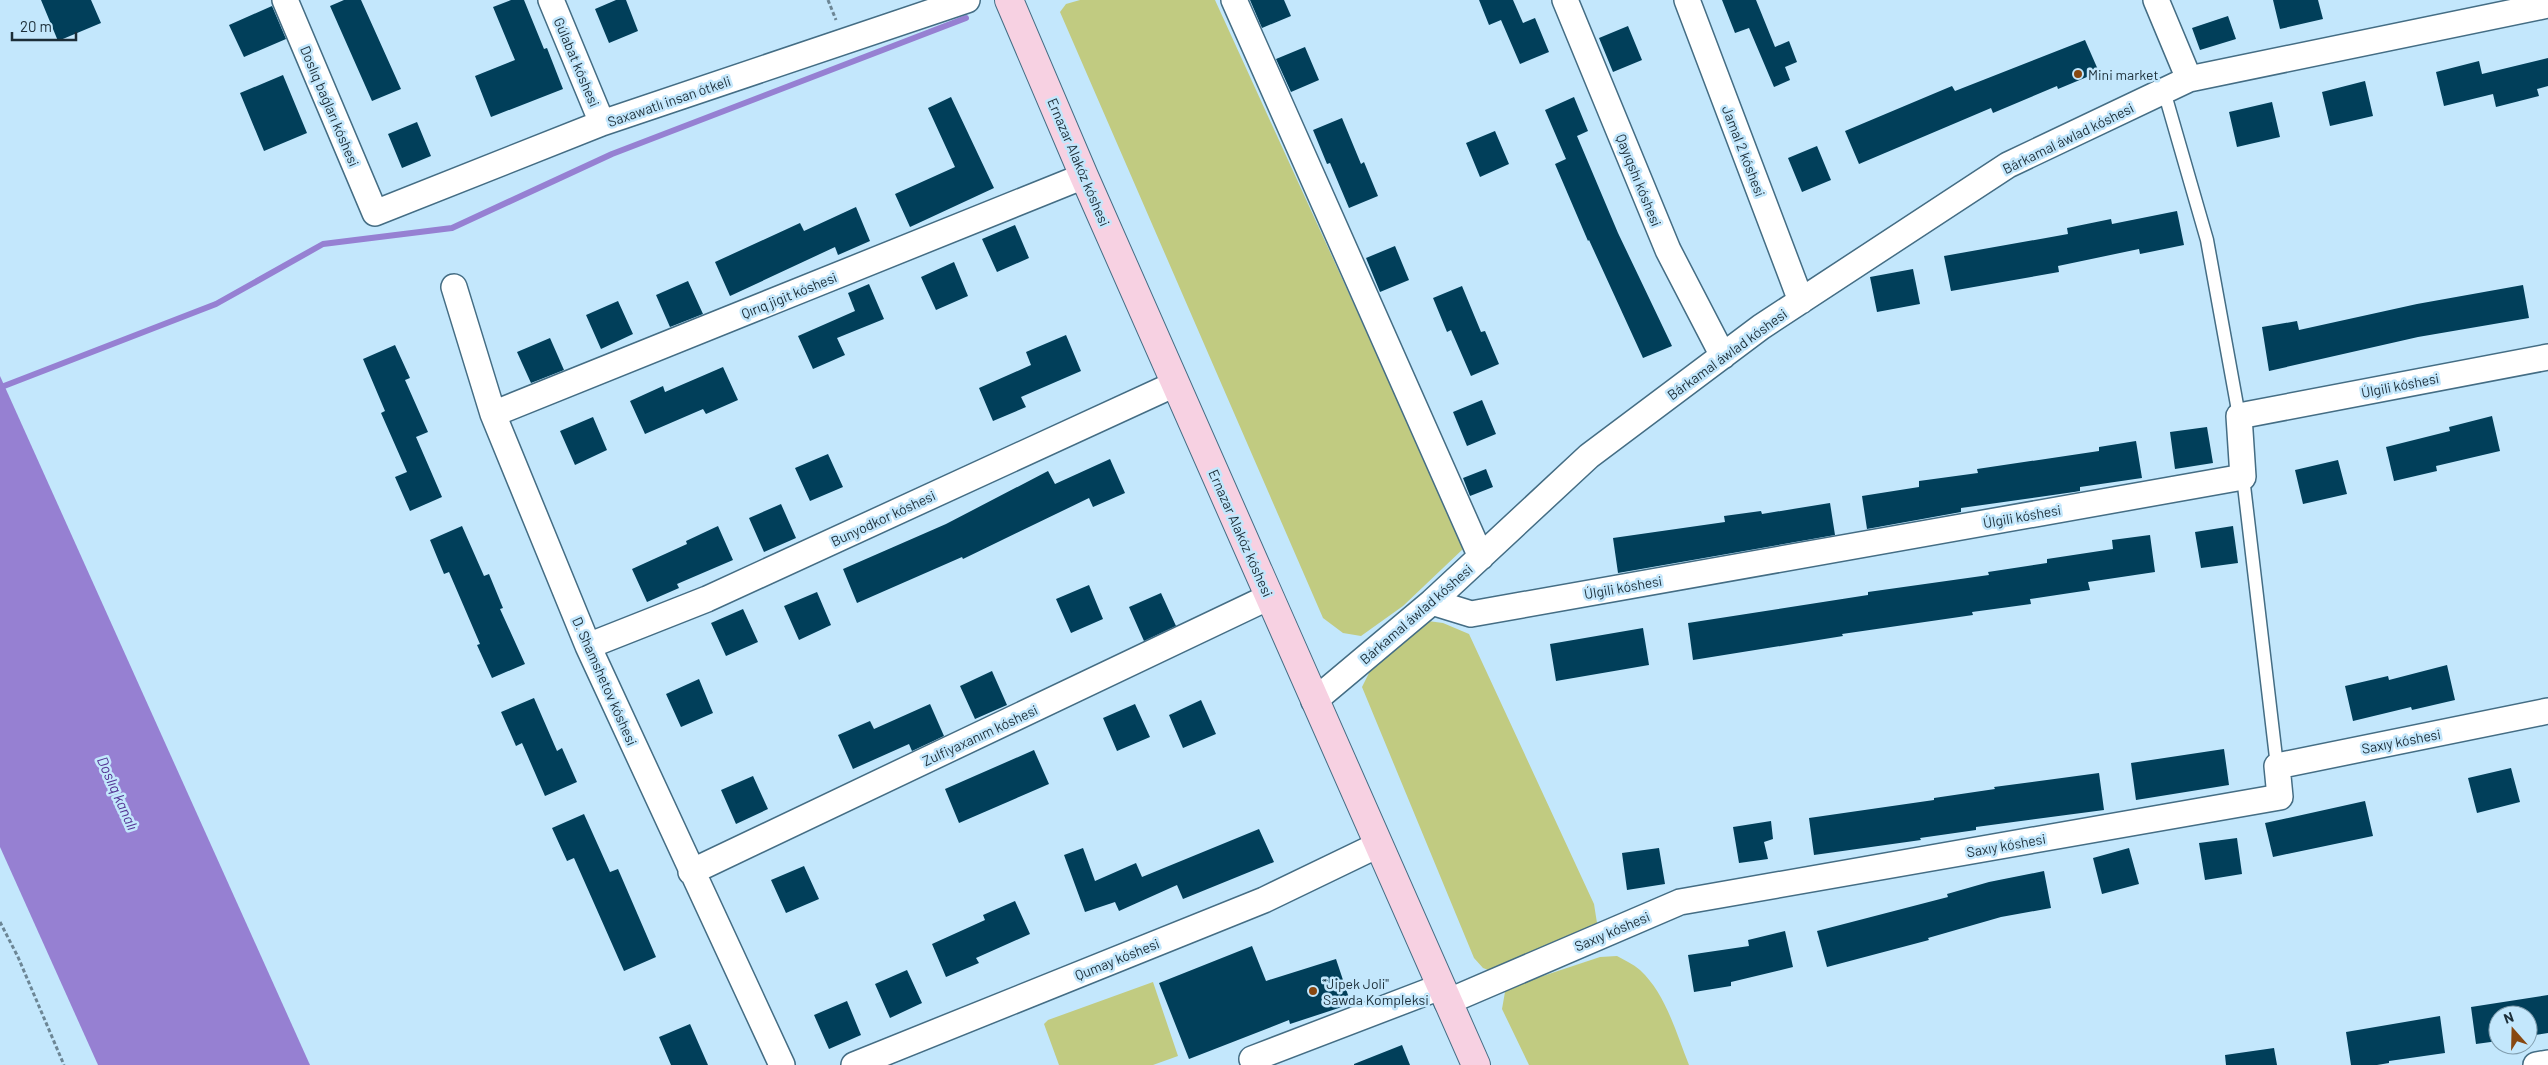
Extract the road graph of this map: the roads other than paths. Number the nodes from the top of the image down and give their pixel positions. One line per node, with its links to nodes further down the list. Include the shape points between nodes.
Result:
1 (286, 0): 14 (street, Doslıq baǵları kóshesi)
2 (551, 0): 12 (street, Gúlabat kóshesi)
3 (967, 0): 12 (street, Saxawatlı insan ótkeli)
4 (1009, 0): 13 (main road, Ernazar Alakóz kóshesi)
5 (1234, 0): 23 (street)
6 (1565, 0): 17 (street, Qayıqshı kóshesi, via 1668,250)
7 (1687, 0): 16 (street, Jamal 2 kóshesi)
8 (2156, 0): 10 (street)
9 (2548, 5): 10 (street, Bárkamal áwlad kóshesi)
10 (2189, 80): 11 (street, Bárkamal áwlad kóshesi)
11 (2164, 92): 16 (street, Bárkamal áwlad kóshesi, via 2008,165); 21 (lane, via 2207,240)
12 (602, 124): 14 (street, Saxawatlı insan ótkeli)
13 (1084, 176): 19 (main road, Ernazar Alakóz kóshesi); 20 (street, Qırıq jigit kóshesi)
14 (375, 213)
15 (454, 287): 20 (street, D. Shamshetov kóshesi)
16 (1801, 301): 17 (street, Bárkamal áwlad kóshesi)
17 (1723, 356): 23 (street, Bárkamal áwlad kóshesi, via 1589,456)
18 (2548, 357): 21 (street, Úlgili kóshesi)
19 (1175, 384): 24 (main road, Ernazar Alakóz kóshesi); 26 (street, Bunyodkor kóshesi, via 707,599)
20 (493, 414): 26 (street, D. Shamshetov kóshesi)
21 (2239, 416): 22 (street)
22 (2243, 477): 25 (street, Úlgili kóshesi, via 1471,614); 29 (lane)
23 (1481, 557): 25 (street, Bárkamal áwlad kóshesi)
24 (1269, 598): 27 (main road, Ernazar Alakóz kóshesi); 31 (street, Zulfiyaxanım kóshesi)
25 (1432, 602): 27 (street, Bárkamal áwlad kóshesi)
26 (588, 646): 31 (street, D. Shamshetov kóshesi)
27 (1314, 701): 30 (main road, Ernazar Alakóz kóshesi)
28 (2548, 711): 29 (street, Saxıy kóshesi)
29 (2277, 766): 32 (street, Saxıy kóshesi, via 2280,797 1680,902)
30 (1378, 846): 32 (main road, Ernazar Alakóz kóshesi); 36 (street, Qumay kóshesi, via 1264,900)
31 (691, 872): 35 (street, D. Shamshetov kóshesi)
32 (1444, 995): 33 (street, Saxıy kóshesi); 37 (main road, Ernazar Alakóz kóshesi)
33 (1252, 1059)
34 (2548, 1063): 38 (street)
35 (782, 1065)
36 (854, 1065)
37 (1476, 1065)
38 (2536, 1065)

